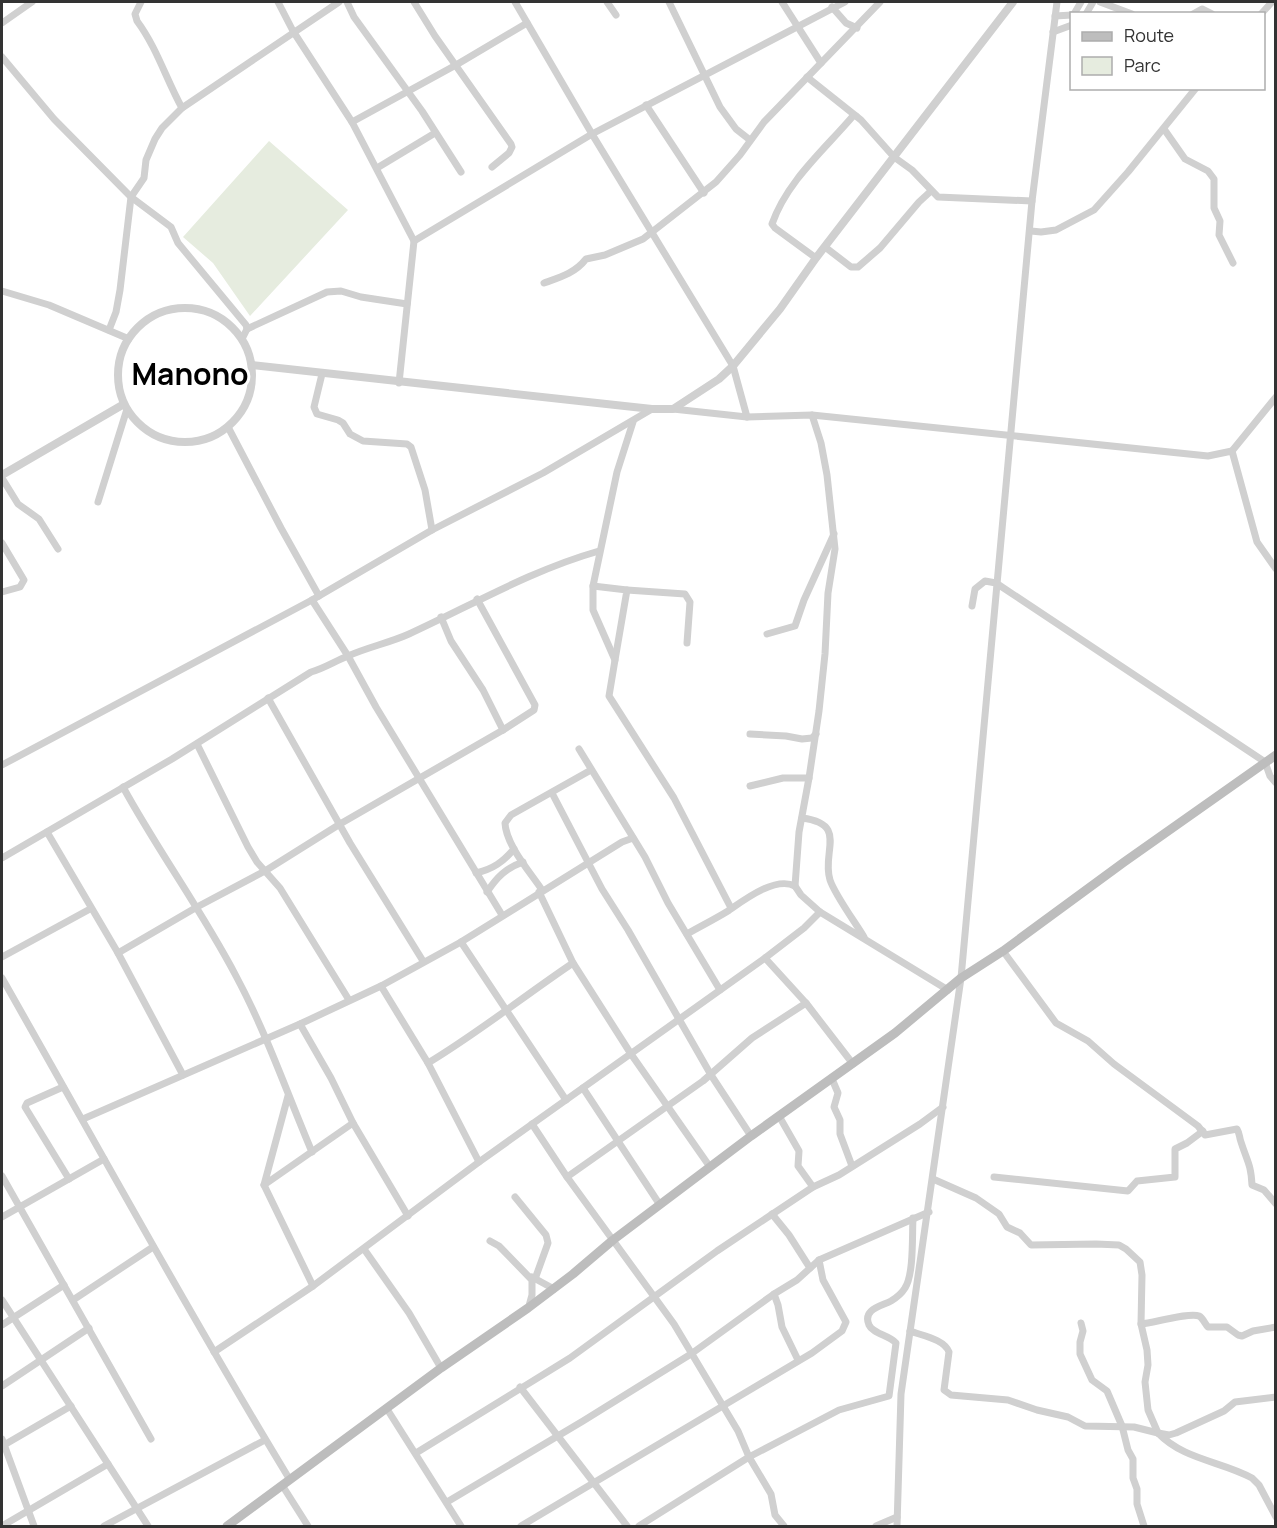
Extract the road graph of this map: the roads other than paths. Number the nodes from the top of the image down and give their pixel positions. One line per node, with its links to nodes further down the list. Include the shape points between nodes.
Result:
1 (32, 2): 22 (street)
2 (141, 2): 36 (street, via 135,14 137,21)
3 (278, 2): 26 (street)
4 (339, 2): 26 (street)
5 (347, 2): 34 (street)
6 (414, 2): 30 (street)
7 (515, 2): 21 (street)
8 (607, 2): 19 (street)
9 (669, 2): 31 (street)
10 (782, 2): 24 (street)
11 (845, 2): 16 (street)
12 (880, 2): 25 (street)
13 (1013, 2): 43 (street)
14 (1057, 2): 20 (street)
15 (1100, 2): 17 (street)
16 (832, 7): 24 (street); 25 (street, via 846,23)
17 (1127, 12)
18 (1070, 14): 20 (street)
19 (616, 15)
20 (1055, 16): 27 (street)
21 (527, 22): 30 (street); 41 (street)
22 (2, 23)
23 (1070, 25): 27 (street)
24 (796, 26): 29 (street); 31 (street)
25 (857, 27): 29 (street)
26 (293, 31): 36 (street); 38 (street)
27 (1053, 32): 50 (street)
28 (2, 57): 49 (street, via 54,119)
29 (821, 63): 32 (street)
30 (456, 65): 34 (street); 44 (street, via 512,147)
31 (706, 75): 35 (street); 42 (street, via 720,107)
32 (807, 77): 37 (street); 42 (street)
33 (1194, 90): 39 (street)
34 (407, 91): 38 (street); 40 (street)
35 (646, 105): 41 (street); 48 (street)
36 (182, 108): 49 (street, via 155,139 144,178)
37 (856, 116): 43 (street); 55 (street, via 809,164 772,224)
38 (352, 122): 45 (street)
39 (1164, 129): 52 (street, via 1094,210 1056,230); 56 (street, via 1185,159 1208,171 1214,179 1219,234)
40 (435, 133): 45 (street); 46 (street)
41 (592, 134): 51 (street); 53 (street)
42 (750, 140): 48 (street)
43 (894, 157): 47 (street); 54 (street)
44 (492, 167)
45 (377, 168): 53 (street)
46 (461, 171)
47 (931, 191): 50 (street, via 946,199); 54 (street, via 858,267 851,267)
48 (704, 193): 51 (street)
49 (131, 197): 60 (street, via 171,227 178,243); 61 (street, via 118,301)
50 (1032, 201): 52 (street)
51 (652, 231): 57 (street, via 643,239 586,259 571,273); 65 (street)
52 (1031, 231): 76 (street)
53 (414, 241): 59 (street)
54 (825, 247): 55 (street)
55 (816, 258): 65 (street)
56 (1233, 263)
57 (544, 283)
58 (2, 291): 61 (street)
59 (407, 304): 60 (street, via 341,291 327,292); 67 (street)
60 (246, 329): 63 (street)
61 (109, 330): 62 (street)
62 (129, 339): 63 (street, via 144,322 164,312 186,308 208,312 227,322); 69 (street, via 120,359 118,382)
63 (242, 339): 64 (street)
64 (252, 365): 66 (street); 75 (street, via 251,388 243,410)
65 (733, 366): 71 (street); 73 (street)
66 (322, 374): 67 (street); 80 (street, via 314,407 317,414 338,420 350,435 363,441 411,447)
67 (399, 383): 70 (street)
68 (1275, 397): 77 (street)
69 (126, 406): 75 (street, via 142,427 162,439 185,443 208,439); 78 (street); 79 (street)
70 (652, 409): 71 (street); 74 (street)
71 (673, 410): 73 (street)
72 (812, 415): 73 (street); 76 (street); 81 (street, via 821,443)
73 (747, 417)
74 (633, 422): 80 (street); 84 (street)
75 (228, 427): 90 (street)
76 (1012, 435): 77 (street, via 1208,456); 86 (street)
77 (1232, 451): 85 (street, via 1257,542)
78 (2, 477): 83 (street, via 18,504 39,519)
79 (98, 502)
80 (432, 530): 90 (street)
81 (835, 532): 94 (street, via 795,626); 101 (street)
82 (2, 543): 89 (street, via 24,580 20,587)
83 (58, 549)
84 (599, 551): 87 (street); 91 (street)
85 (1275, 568)
86 (996, 583): 92 (street, via 985,581 975,589); 105 (street); 142 (street)
87 (593, 586): 88 (street); 97 (street, via 593,610)
88 (627, 590): 95 (street, via 685,594 690,602); 97 (street)
89 (2, 592)
90 (316, 598): 96 (street); 106 (street)
91 (477, 599): 93 (street); 99 (street, via 536,705)
92 (972, 606)
93 (441, 617): 96 (street, via 409,634); 99 (street)
94 (767, 634)
95 (687, 643)
96 (348, 656): 98 (street, via 311,672); 108 (street)
97 (615, 660): 128 (street, via 609,696 674,798)
98 (268, 698): 102 (street); 115 (street)
99 (503, 730): 108 (street)
100 (750, 734): 101 (street, via 802,740)
101 (816, 734): 109 (street)
102 (197, 744): 112 (street); 122 (street, via 248,847)
103 (579, 749): 107 (street)
104 (1275, 755): 105 (main road)
105 (1265, 762): 110 (street); 135 (main road)
106 (2, 765)
107 (591, 770): 113 (street); 117 (street)
108 (420, 778): 115 (street); 123 (street)
109 (809, 778): 111 (street, via 783,778); 114 (street)
110 (1275, 783)
111 (750, 786)
112 (123, 787): 116 (street); 127 (street)
113 (552, 793): 118 (street, via 508,819 505,827); 121 (street)
114 (802, 818): 124 (street); 133 (street, via 816,820 829,831 827,866 831,883)
115 (340, 824): 122 (street); 139 (street)
116 (47, 832): 119 (street); 129 (street)
117 (633, 838): 121 (street); 132 (street)
118 (514, 849): 120 (street); 123 (street, via 491,870)
119 (2, 858)
120 (524, 862): 125 (street); 126 (street, via 498,876)
121 (590, 862): 125 (street); 149 (street)
122 (266, 871): 127 (street); 146 (street)
123 (476, 873): 126 (street)
124 (795, 886): 128 (street, via 773,885); 130 (street)
125 (541, 891): 131 (street); 140 (street)
126 (487, 892): 131 (street)
127 (197, 907): 136 (street); 151 (street)
128 (731, 908): 132 (street)
129 (90, 909): 136 (street); 137 (street)
130 (820, 912): 133 (street); 138 (street)
131 (502, 915): 134 (street)
132 (687, 934): 144 (street)
133 (866, 940): 145 (street)
134 (461, 942): 139 (street); 148 (street)
135 (1003, 951): 142 (main road); 168 (street, via 1056,1023 1088,1041)
136 (118, 953): 155 (street)
137 (2, 957)
138 (765, 958): 144 (street); 147 (street)
139 (423, 961): 143 (street)
140 (573, 963): 148 (street); 152 (street)
141 (2, 978): 158 (street)
142 (962, 978): 145 (main road); 163 (street)
143 (381, 986): 146 (street); 153 (street)
144 (720, 990): 149 (street)
145 (948, 990): 154 (main road)
146 (350, 1000): 150 (street)
147 (806, 1003): 154 (street); 156 (street, via 752,1038)
148 (508, 1011): 153 (street); 161 (street)
149 (678, 1020): 152 (street); 156 (street)
150 (300, 1024): 151 (street); 166 (street)
151 (266, 1039): 155 (street); 160 (street)
152 (631, 1054): 159 (street); 162 (street)
153 (428, 1063): 173 (street)
154 (853, 1064): 157 (main road)
155 (183, 1075): 165 (street)
156 (711, 1075): 162 (street); 169 (street)
157 (832, 1079): 164 (main road); 174 (street, via 838,1092 834,1107 840,1120 840,1134)
158 (63, 1087): 165 (street); 179 (street, via 25,1107)
159 (583, 1088): 161 (street); 170 (street)
160 (288, 1095): 171 (street); 181 (street)
161 (566, 1100): 167 (street)
162 (668, 1105): 170 (street); 175 (street)
163 (943, 1107): 174 (street); 180 (street)
164 (778, 1116): 169 (main road); 182 (street, via 799,1151 798,1166)
165 (83, 1119): 172 (street)
166 (353, 1123): 171 (street); 189 (street)
167 (532, 1125): 173 (street); 177 (street)
168 (1203, 1131): 178 (street, via 1175,1149 1175,1178 1137,1181 1128,1191); 184 (street, via 1207,1136 1239,1130 1250,1165 1251,1185 1264,1190)
169 (751, 1136): 175 (main road)
170 (617, 1141): 177 (street); 185 (street)
171 (312, 1152): 181 (street)
172 (104, 1159): 179 (street); 194 (street)
173 (479, 1162): 189 (street)
174 (852, 1166): 182 (street)
175 (710, 1167): 185 (main road)
176 (2, 1176): 186 (street)
177 (567, 1177): 192 (street)
178 (994, 1177)
179 (69, 1179): 186 (street)
180 (933, 1179): 187 (street); 209 (street, via 976,1198 1031,1245 1096,1244 1126,1249 1142,1268)
181 (264, 1185): 200 (street)
182 (813, 1187): 188 (street)
183 (515, 1197): 198 (street, via 546,1235 548,1243)
184 (1275, 1204)
185 (660, 1205): 192 (main road)
186 (20, 1207): 190 (street); 199 (street)
187 (928, 1212): 191 (street); 213 (street)
188 (772, 1214): 197 (street); 203 (street)
189 (408, 1216): 195 (street)
190 (2, 1217)
191 (913, 1218): 196 (street); 222 (street, via 905,1288 868,1315 873,1329 896,1343)
192 (613, 1240): 201 (main road); 203 (street)
193 (490, 1241): 198 (street)
194 (153, 1248): 205 (street); 214 (street)
195 (364, 1249): 200 (street); 218 (street, via 409,1313)
196 (819, 1260): 197 (street); 216 (street, via 823,1280 845,1325)
197 (810, 1268): 202 (street)
198 (532, 1277): 201 (street); 206 (street)
199 (64, 1285): 205 (street); 207 (street)
200 (313, 1286): 214 (street)
201 (554, 1289): 206 (main road)
202 (774, 1294): 215 (street); 216 (street, via 782,1327)
203 (655, 1297): 215 (street); 220 (street, via 570,1358)
204 (2, 1300): 207 (street)
205 (74, 1300): 212 (street)
206 (528, 1308): 218 (main road)
207 (13, 1318): 210 (street); 217 (street)
208 (1081, 1323): 227 (street, via 1080,1354 1092,1380 1107,1391)
209 (1141, 1324): 211 (street, via 1198,1316 1208,1327 1227,1327 1242,1336); 228 (street, via 1147,1350 1148,1410)
210 (2, 1325)
211 (1275, 1327)
212 (89, 1328): 217 (street); 230 (street)
213 (910, 1331): 221 (street); 227 (street, via 947,1348 944,1390 951,1395 1008,1400 1094,1427)
214 (214, 1352): 231 (street)
215 (691, 1354): 225 (street); 229 (street)
216 (798, 1360): 225 (street)
217 (40, 1361): 219 (street); 224 (street)
218 (441, 1368): 226 (main road)
219 (2, 1386)
220 (520, 1387): 229 (street); 233 (street)
221 (901, 1394): 222 (street); 243 (street)
222 (889, 1396): 235 (street, via 839,1410)
223 (1275, 1397): 228 (street, via 1235,1402 1224,1412 1176,1433)
224 (71, 1406): 232 (street); 236 (street)
225 (723, 1407): 235 (street); 238 (street)
226 (387, 1409): 233 (street); 237 (main road)
227 (1122, 1426): 228 (street); 257 (street, via 1133,1459 1137,1504)
228 (1158, 1433): 242 (street, via 1180,1450 1252,1478)
229 (558, 1435): 238 (street); 239 (street)
230 (151, 1439)
231 (265, 1440): 237 (street); 240 (street)
232 (3, 1442): 234 (street)
233 (416, 1453): 239 (street)
234 (5, 1455): 241 (street)
235 (749, 1457): 253 (street); 254 (street, via 771,1494 775,1515)
236 (108, 1464): 240 (street); 241 (street)
237 (286, 1482): 248 (main road); 249 (street)
238 (593, 1483): 251 (street); 252 (street)
239 (447, 1502): 250 (street)
240 (137, 1509): 246 (street); 247 (street)
241 (27, 1511): 244 (street); 245 (street)
242 (1275, 1517)
243 (897, 1518): 255 (street); 256 (street)
244 (2, 1526)
245 (34, 1527)
246 (104, 1527)
247 (148, 1527)
248 (227, 1527)
249 (308, 1527)
250 (461, 1527)
251 (521, 1527)
252 (627, 1527)
253 (639, 1527)
254 (784, 1527)
255 (876, 1527)
256 (897, 1527)
257 (1144, 1527)

